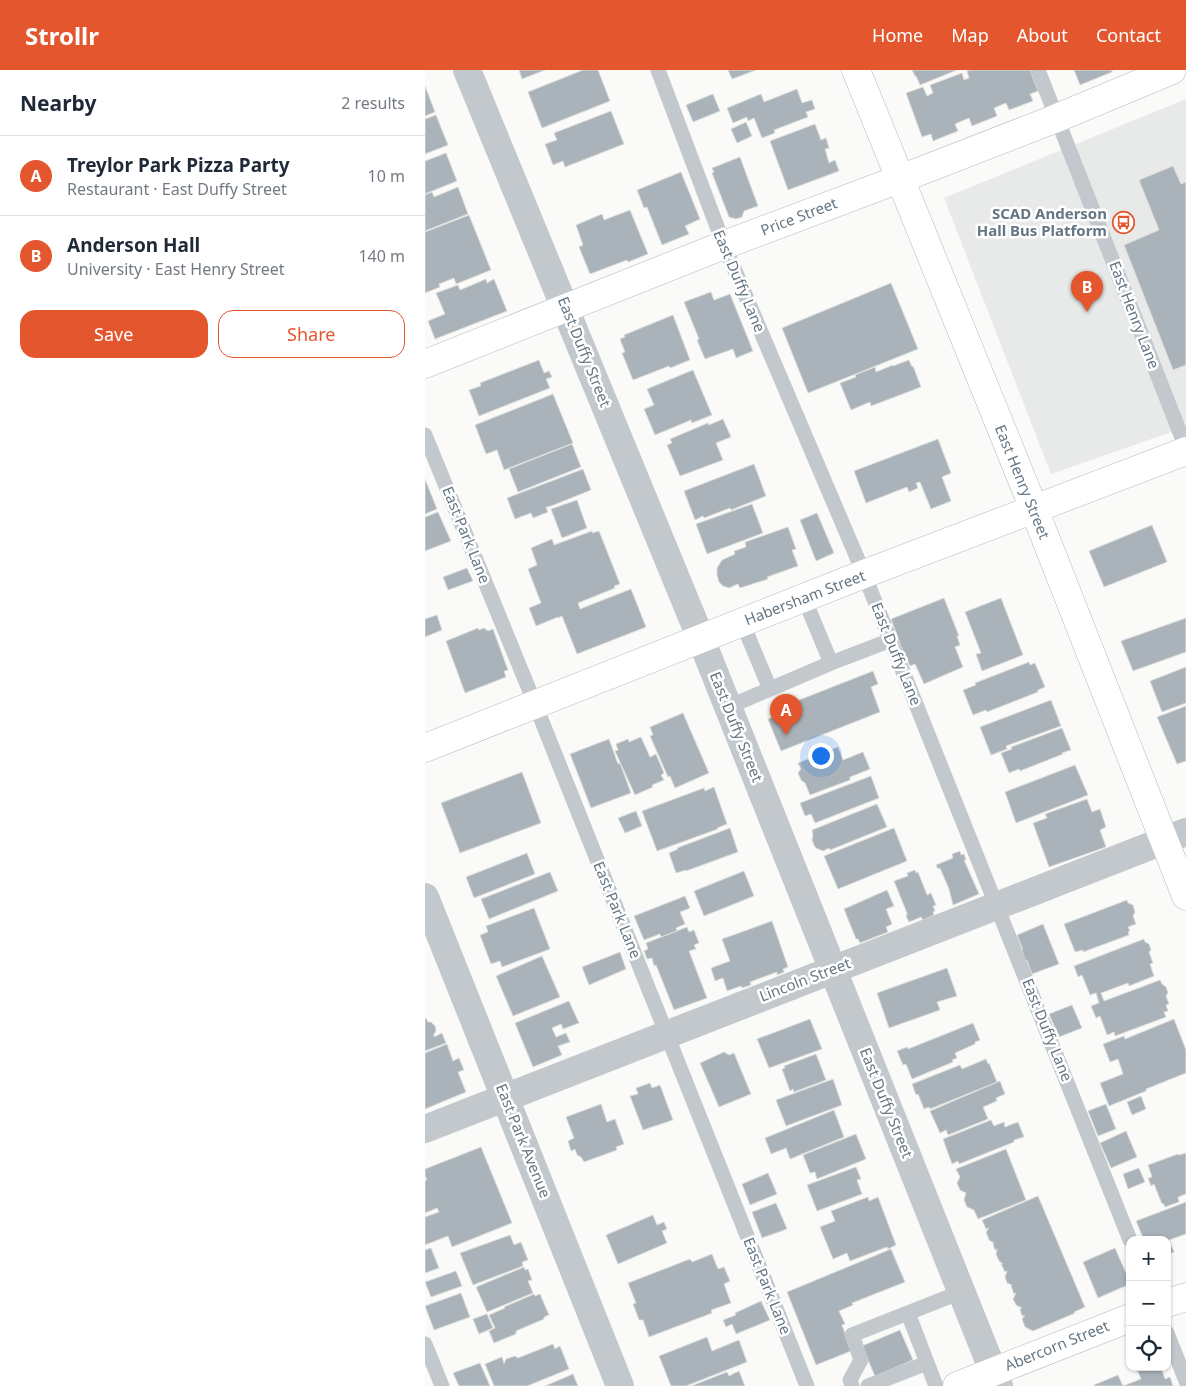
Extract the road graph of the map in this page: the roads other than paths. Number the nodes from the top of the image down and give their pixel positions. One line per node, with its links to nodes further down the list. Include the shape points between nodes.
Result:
1 (467, 70): 9 (street, East Duffy Street)
2 (658, 70): 8 (lane, East Duffy Lane)
3 (856, 70): 7 (main road, East Henry Street)
4 (1038, 70): 6 (lane, East Henry Lane)
5 (1172, 70): 6 (main road, Price Street)
6 (1057, 118): 7 (main road, Price Street); 12 (lane, East Henry Lane)
7 (900, 179): 8 (main road, Price Street); 13 (main road, East Henry Street)
8 (724, 245): 9 (main road, Price Street); 14 (lane, East Duffy Lane)
9 (566, 309): 10 (main road, Price Street); 17 (street, East Duffy Street)
10 (425, 364)
11 (425, 435): 21 (lane, East Park Lane)
12 (1186, 450): 13 (main road, Habersham Street)
13 (1033, 509): 14 (main road, Habersham Street); 24 (main road, East Henry Street)
14 (864, 574): 15 (main road, Habersham Street); 18 (lane, East Duffy Lane)
15 (804, 598): 16 (main road, Habersham Street); 19 (lane)
16 (742, 622): 17 (main road, Habersham Street); 20 (lane)
17 (701, 639): 21 (main road, Habersham Street); 22 (street, East Duffy Street)
18 (891, 640): 19 (lane); 27 (lane, East Duffy Lane)
19 (831, 662): 20 (lane)
20 (770, 689): 22 (lane)
21 (535, 704): 23 (main road, Habersham Street); 29 (lane, East Park Lane)
22 (728, 707): 28 (street, East Duffy Street)
23 (425, 748)
24 (1175, 836): 25 (main road, East Henry Street); 27 (street, Lincoln Street)
25 (1186, 896)
26 (425, 897): 30 (street, East Park Avenue)
27 (997, 906): 28 (street, Lincoln Street); 32 (lane, East Duffy Lane)
28 (833, 970): 29 (street, Lincoln Street); 33 (street, East Duffy Street)
29 (666, 1034): 30 (street, Lincoln Street); 45 (lane, East Park Lane)
30 (505, 1097): 31 (street, Lincoln Street); 44 (street, East Park Avenue)
31 (425, 1129)
32 (1128, 1236)
33 (961, 1292): 36 (lane); 41 (street, East Duffy Street)
34 (1186, 1297): 35 (main road)
35 (1171, 1303)
36 (908, 1313): 40 (lane); 46 (lane, via 852,1335 861,1360 850,1380)
37 (1126, 1320): 41 (main road, Abercorn Street)
38 (1171, 1343): 42 (lane)
39 (425, 1344): 43 (lane)
40 (927, 1363): 47 (lane); 48 (lane)
41 (996, 1379): 49 (main road, Abercorn Street)
42 (1186, 1380)
43 (442, 1386)
44 (620, 1386)
45 (807, 1386)
46 (852, 1386)
47 (868, 1386)
48 (936, 1386)
49 (957, 1386)

